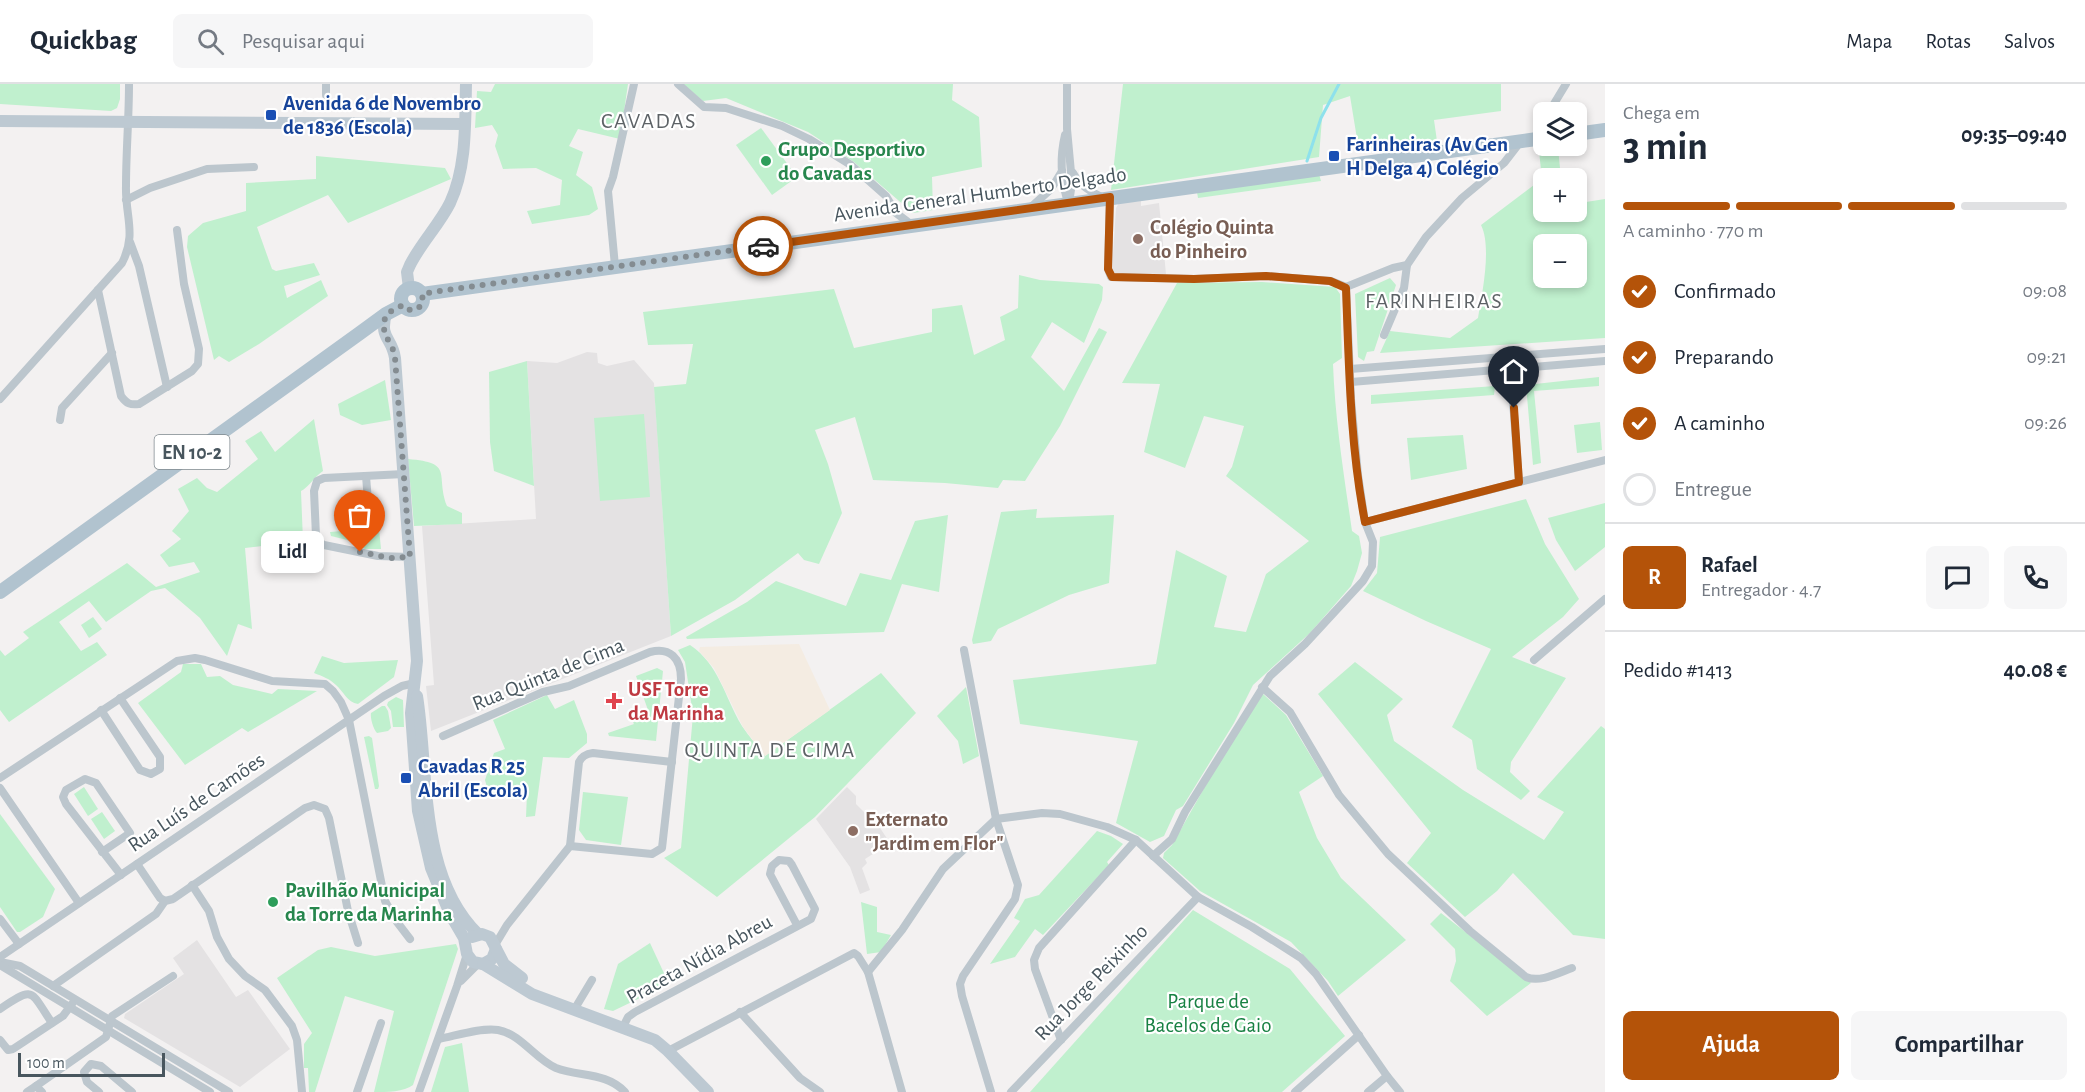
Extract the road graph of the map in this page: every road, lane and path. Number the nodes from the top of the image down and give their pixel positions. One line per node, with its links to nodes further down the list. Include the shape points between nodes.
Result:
1 (129, 84): 11 (street)
2 (326, 84): 8 (street)
3 (466, 84): 12 (main road)
4 (634, 84): 27 (street, via 608,191)
5 (678, 84): 23 (street, via 704,107 726,108 809,139 851,165)
6 (1067, 84): 18 (street)
7 (1566, 84): 9 (street)
8 (326, 96)
9 (1555, 102)
10 (0, 121): 11 (main road)
11 (129, 121): 12 (main road); 20 (street)
12 (465, 124): 28 (main road, via 458,180 451,202 410,265)
13 (1605, 130): 14 (main road)
14 (1587, 132)
15 (1533, 139): 16 (main road, Avenida General Humberto Delgado)
16 (1521, 141): 19 (main road, Avenida General Humberto Delgado); 26 (street, via 1504,163 1462,198 1425,237)
17 (254, 167): 20 (street, via 207,169)
18 (1067, 169): 19 (street, via 1091,192); 21 (street, via 1072,183); 22 (street)
19 (1107, 198): 21 (main road, Avenida General Humberto Delgado); 29 (street, via 1108,269 1112,277 1266,276 1330,281)
20 (126, 200): 25 (street)
21 (1069, 203): 22 (main road, Avenida General Humberto Delgado)
22 (1030, 208): 23 (main road, Avenida General Humberto Delgado)
23 (912, 225): 27 (main road, Avenida General Humberto Delgado)
24 (177, 230): 40 (street, via 199,358 195,368)
25 (130, 242): 30 (street, via 122,263); 40 (street)
26 (1407, 265): 29 (street); 34 (street, via 1404,288)
27 (615, 266): 31 (main road, Avenida General Humberto Delgado)
28 (409, 288): 31 (main road); 32 (main road, via 402,295)
29 (1346, 288): 38 (street)
30 (98, 290): 36 (street); 42 (street)
31 (422, 294): 32 (main road, EN 10-2, via 423,302 418,309 410,310)
32 (403, 305): 33 (main road, EN 10-2)
33 (386, 314): 45 (main road, via 383,332 394,353); 51 (main road, EN 10-2)
34 (1384, 335)
35 (1605, 349): 38 (street)
36 (112, 353): 40 (street, via 121,396 126,402 139,404); 43 (street, via 62,408)
37 (1605, 361): 39 (street)
38 (1350, 369): 39 (street)
39 (1350, 382): 48 (street)
40 (167, 387)
41 (1512, 388): 47 (street)
42 (0, 399)
43 (60, 420)
44 (1605, 460): 47 (street)
45 (404, 474): 46 (street); 50 (main road)
46 (366, 476): 49 (street); 50 (street, via 324,478 317,482 314,491 318,541 378,556)
47 (1519, 482): 48 (street)
48 (1365, 522): 56 (street, via 1372,542 1370,572)
49 (370, 527)
50 (410, 557): 55 (main road)
51 (0, 592)
52 (1605, 599): 54 (street)
53 (964, 650): 64 (street)
54 (1534, 660)
55 (415, 683): 59 (street, Rua Luís de Camões, via 393,690); 78 (main road, via 432,840 450,892 470,927); 83 (main road, via 411,713 418,811 431,868 464,938)
56 (1262, 687): 68 (street, via 1172,839); 87 (street, via 1290,712 1353,813 1388,854 1470,931 1531,980)
57 (120, 698): 58 (street); 58 (street, via 160,757 156,773 140,770); 59 (street, via 171,664 195,658 272,681 325,684 341,702)
58 (101, 710): 62 (street)
59 (349, 720): 69 (street, Rua Luís de Camões); 79 (street, via 385,901)
60 (443, 736): 61 (street, Rua Quinta de Cima, via 543,692 569,686 650,652 667,652 679,661 681,673)
61 (672, 762): 66 (street, via 659,852); 66 (street, via 593,753 584,756 579,762)
62 (0, 778)
63 (0, 788): 74 (street)
64 (996, 819): 65 (street, via 1060,814); 88 (street, via 943,869); 123 (street, via 1018,892 960,984)
65 (1136, 840): 68 (street); 107 (street, via 1039,948 1034,960)
66 (570, 846): 76 (street)
67 (102, 852): 67 (street, via 130,834 96,783 85,779 66,790 64,800); 70 (street)
68 (1154, 856): 72 (street)
69 (136, 864): 70 (street, Rua Luís de Camões); 73 (street)
70 (120, 875): 74 (street, Rua Luís de Camões)
71 (192, 885): 73 (street); 80 (street, via 305,808 318,805 330,818); 116 (street, via 209,911 229,959 265,990 292,1026)
72 (1198, 897): 104 (street, via 1301,958); 107 (street, Rua Jorge Peixinho)
73 (165, 901): 91 (street, via 156,914)
74 (79, 903): 81 (street, Rua Luís de Camões)
75 (0, 919): 81 (street)
76 (507, 925): 78 (street); 82 (street)
77 (797, 926): 77 (street, Praceta Nídia Abreu, via 811,919 815,909 792,865 779,860 770,874); 102 (street, Praceta Nídia Abreu, via 635,1012)
78 (480, 934): 82 (main road, via 490,937); 83 (main road, via 468,941)
79 (410, 939)
80 (358, 943)
81 (19, 944): 84 (street, Rua Luís de Camões)
82 (496, 947): 86 (main road, via 492,959); 94 (main road, via 504,964)
83 (466, 952): 86 (main road, via 473,962); 92 (street)
84 (0, 957)
85 (0, 963): 91 (street, via 20,966); 95 (street)
86 (481, 964): 92 (street); 94 (main road, via 532,994)
87 (1572, 968)
88 (868, 972): 98 (street, via 857,954 851,953); 122 (street)
89 (173, 976): 99 (street, via 112,1016)
90 (592, 980): 97 (street)
91 (53, 986): 93 (street)
92 (458, 987): 105 (street)
93 (75, 999): 95 (street); 99 (street)
94 (560, 1004): 97 (main road)
95 (70, 1007): 100 (street); 103 (street)
96 (0, 1009): 100 (street, via 28,993)
97 (574, 1010): 102 (main road)
98 (740, 1012): 108 (street); 121 (street, via 800,1078)
99 (111, 1021): 103 (street); 115 (street)
100 (52, 1023): 106 (street, via 13,1049 8,1050)
101 (381, 1023): 117 (street)
102 (623, 1027): 108 (main road, via 655,1040)
103 (108, 1030): 110 (street, via 106,1037); 114 (street)
104 (1359, 1035): 109 (street); 125 (street)
105 (439, 1039): 118 (street); 119 (street, via 499,1030 555,1067 606,1079)
106 (0, 1040)
107 (1061, 1040): 124 (street, Rua Jorge Peixinho)
108 (668, 1051): 120 (main road)
109 (1387, 1076): 126 (street); 127 (street)
110 (39, 1089): 111 (street)
111 (27, 1092)
112 (99, 1092): 113 (street, via 85,1078 84,1072 91,1064 101,1066)
113 (132, 1092)
114 (210, 1092)
115 (229, 1092)
116 (302, 1092)
117 (357, 1092)
118 (419, 1092)
119 (625, 1092)
120 (708, 1092)
121 (820, 1092)
122 (902, 1092)
123 (991, 1092)
124 (1011, 1092)
125 (1295, 1092)
126 (1368, 1092)
127 (1400, 1092)

